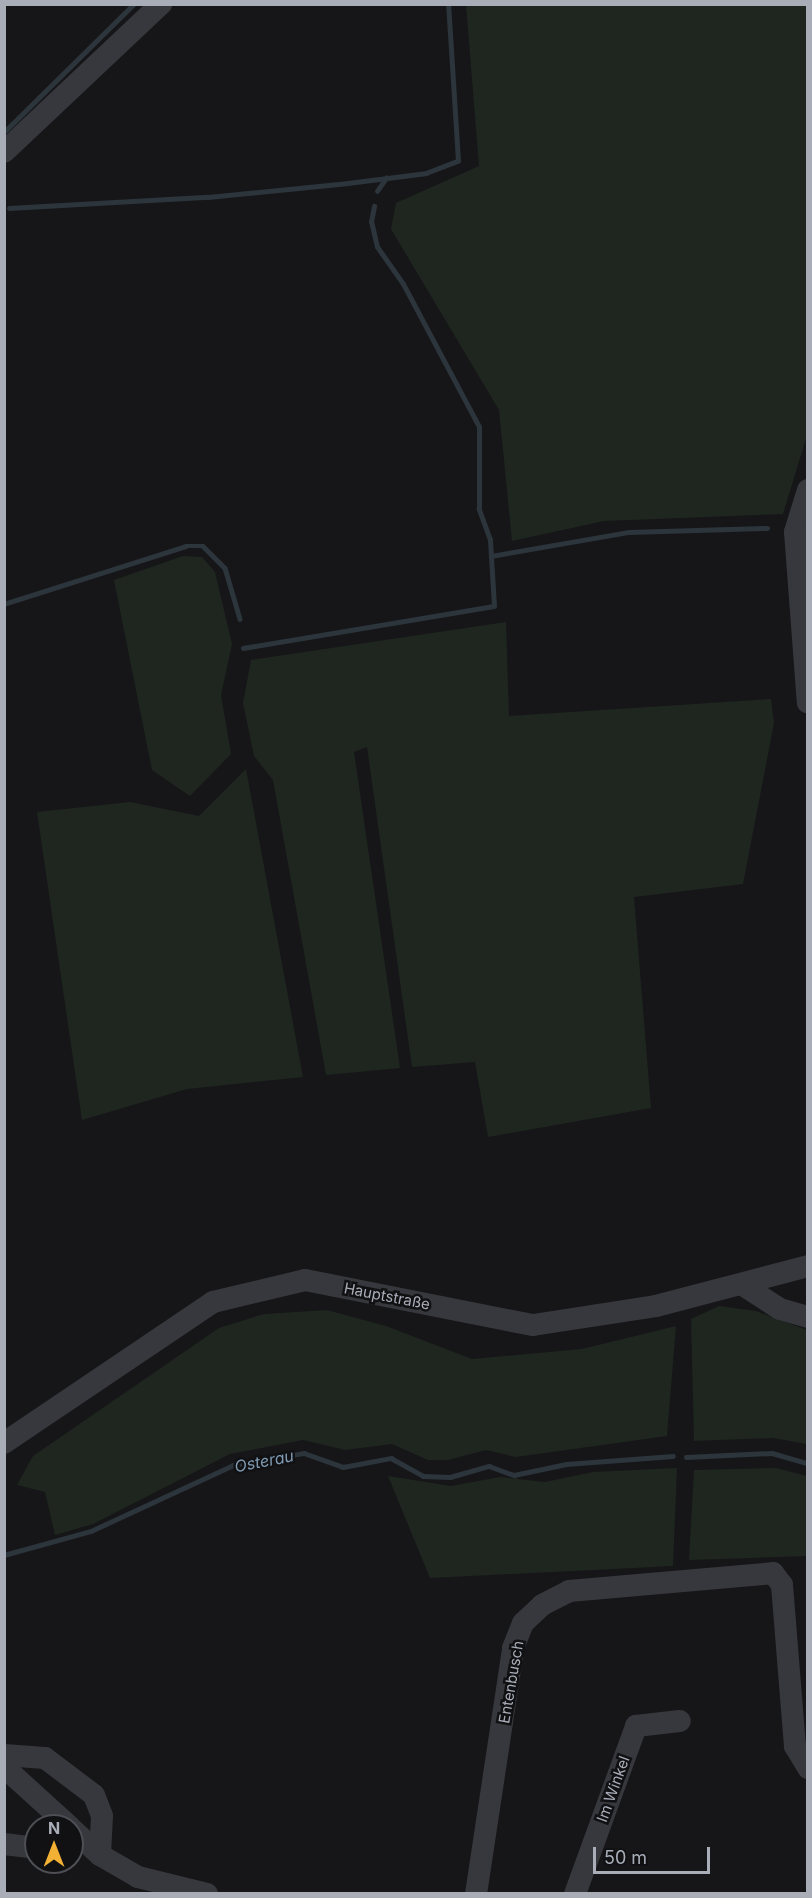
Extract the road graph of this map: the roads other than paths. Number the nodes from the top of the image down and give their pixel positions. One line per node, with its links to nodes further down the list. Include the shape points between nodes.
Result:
1 (161, 4): 2 (street)
2 (4, 152)
3 (807, 490): 4 (street, via 795,532)
4 (807, 704)
5 (807, 1266): 6 (street, Hauptstraße)
6 (743, 1285): 7 (street, via 780,1309); 8 (street, Hauptstraße, via 656,1306 533,1325 305,1280 213,1302)
7 (807, 1317)
8 (4, 1443)
9 (799, 1646): 13 (street, via 787,1676 795,1746); 21 (street, Entenbusch, via 782,1585 773,1573 569,1591 542,1605 523,1623 513,1648)
10 (681, 1721): 22 (street, Im Winkel, via 636,1726)
11 (4, 1755): 19 (street, via 45,1758 94,1795 102,1816)
12 (4, 1767): 14 (street)
13 (807, 1768)
14 (56, 1814)
15 (84, 1840): 19 (street)
16 (4, 1844): 17 (street)
17 (24, 1846)
18 (84, 1853): 19 (street)
19 (100, 1855): 20 (street, via 138,1877)
20 (207, 1893)
21 (476, 1893)
22 (575, 1893)

